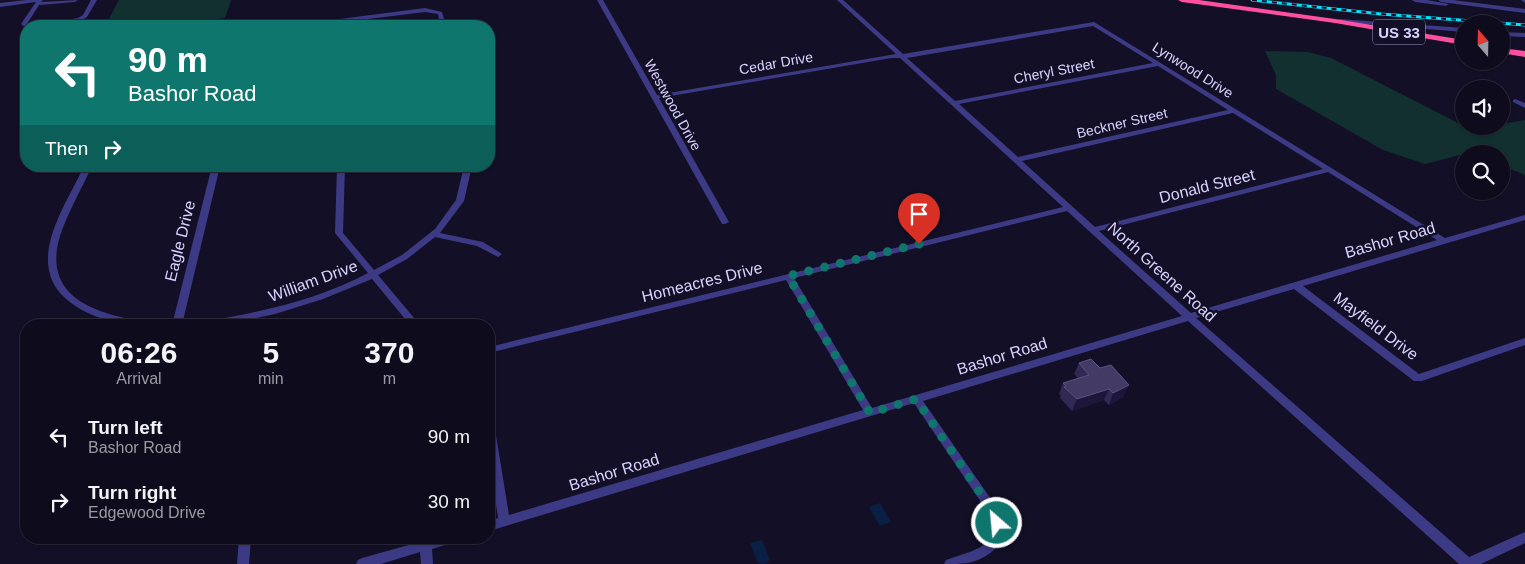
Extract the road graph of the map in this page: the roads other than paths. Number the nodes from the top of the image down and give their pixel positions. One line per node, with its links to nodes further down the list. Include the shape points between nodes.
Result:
1 (10, 0): 11 (street)
2 (75, 0): 9 (street)
3 (94, 0): 16 (street, via 84,16)
4 (600, 0): 30 (street, Westwood Drive)
5 (840, 0): 28 (street, North Greene Road)
6 (1182, 0): 19 (highway, US 33)
7 (1414, 0): 12 (street)
8 (1441, 0): 12 (street)
9 (39, 1): 11 (street); 15 (street)
10 (1500, 2): 12 (street); 13 (street)
11 (0, 3)
12 (1474, 4): 13 (street, via 1503,12)
13 (1507, 9): 14 (street)
14 (1525, 11)
15 (27, 20)
16 (73, 20)
17 (365, 20): 18 (street, via 430,10 440,13)
18 (442, 20)
19 (1335, 21): 20 (street); 24 (highway, US 33)
20 (1421, 27): 21 (street); 24 (highway, via 1414,30)
21 (1455, 29)
22 (1510, 34): 23 (street)
23 (1525, 35)
24 (1425, 36): 25 (highway, US 33)
25 (1455, 41)
26 (1510, 52): 27 (highway)
27 (1525, 54)
28 (901, 56): 29 (street, Lynwood Drive, via 1094,24); 30 (street, Cedar Drive); 32 (street, North Greene Road)
29 (1159, 64): 32 (street, Cheryl Street); 34 (street, Lynwood Drive)
30 (654, 97): 43 (street, Westwood Drive)
31 (1515, 101): 33 (street)
32 (954, 103): 35 (street, North Greene Road)
33 (1525, 106)
34 (1234, 111): 35 (street, Beckner Street); 36 (street, Lynwood Drive)
35 (1016, 160): 41 (street, North Greene Road)
36 (1329, 170): 44 (street, Donald Street); 46 (street, Lynwood Drive)
37 (85, 172): 52 (street, via 53,246 52,269 65,295 80,306)
38 (215, 172): 53 (street, Eagle Drive)
39 (341, 172): 48 (street, via 339,233)
40 (468, 172): 45 (street, William Drive, via 457,205)
41 (1068, 208): 44 (street, North Greene Road); 49 (street, Homeacres Drive)
42 (1525, 217): 46 (street, Bashor Road)
43 (725, 222)
44 (1092, 230): 51 (street, North Greene Road)
45 (433, 234): 47 (street, via 480,244); 48 (street, William Drive, via 408,254)
46 (1444, 241): 50 (street, Bashor Road)
47 (498, 254)
48 (374, 274): 54 (street, William Drive, via 334,293); 55 (street)
49 (788, 276): 57 (street, Homeacres Drive); 59 (street)
50 (1295, 285): 51 (street, Bashor Road); 56 (street, Mayfield Drive, via 1418,378)
51 (1189, 317): 58 (street, Bashor Road); 71 (street, North Greene Road)
52 (117, 319)
53 (178, 319)
54 (241, 319)
55 (410, 319)
56 (1525, 341)
57 (495, 349)
58 (916, 399): 59 (street, Bashor Road); 70 (street, via 995,517 997,537 994,543 984,552)
59 (870, 413): 61 (street, Bashor Road)
60 (495, 462): 61 (street)
61 (504, 522): 62 (street, Bashor Road)
62 (495, 524)
63 (1525, 537): 71 (street)
64 (244, 544): 67 (street)
65 (430, 544): 66 (street)
66 (426, 545): 68 (street); 69 (street)
67 (242, 564)
68 (362, 564)
69 (427, 564)
70 (950, 564)
71 (1468, 564)

